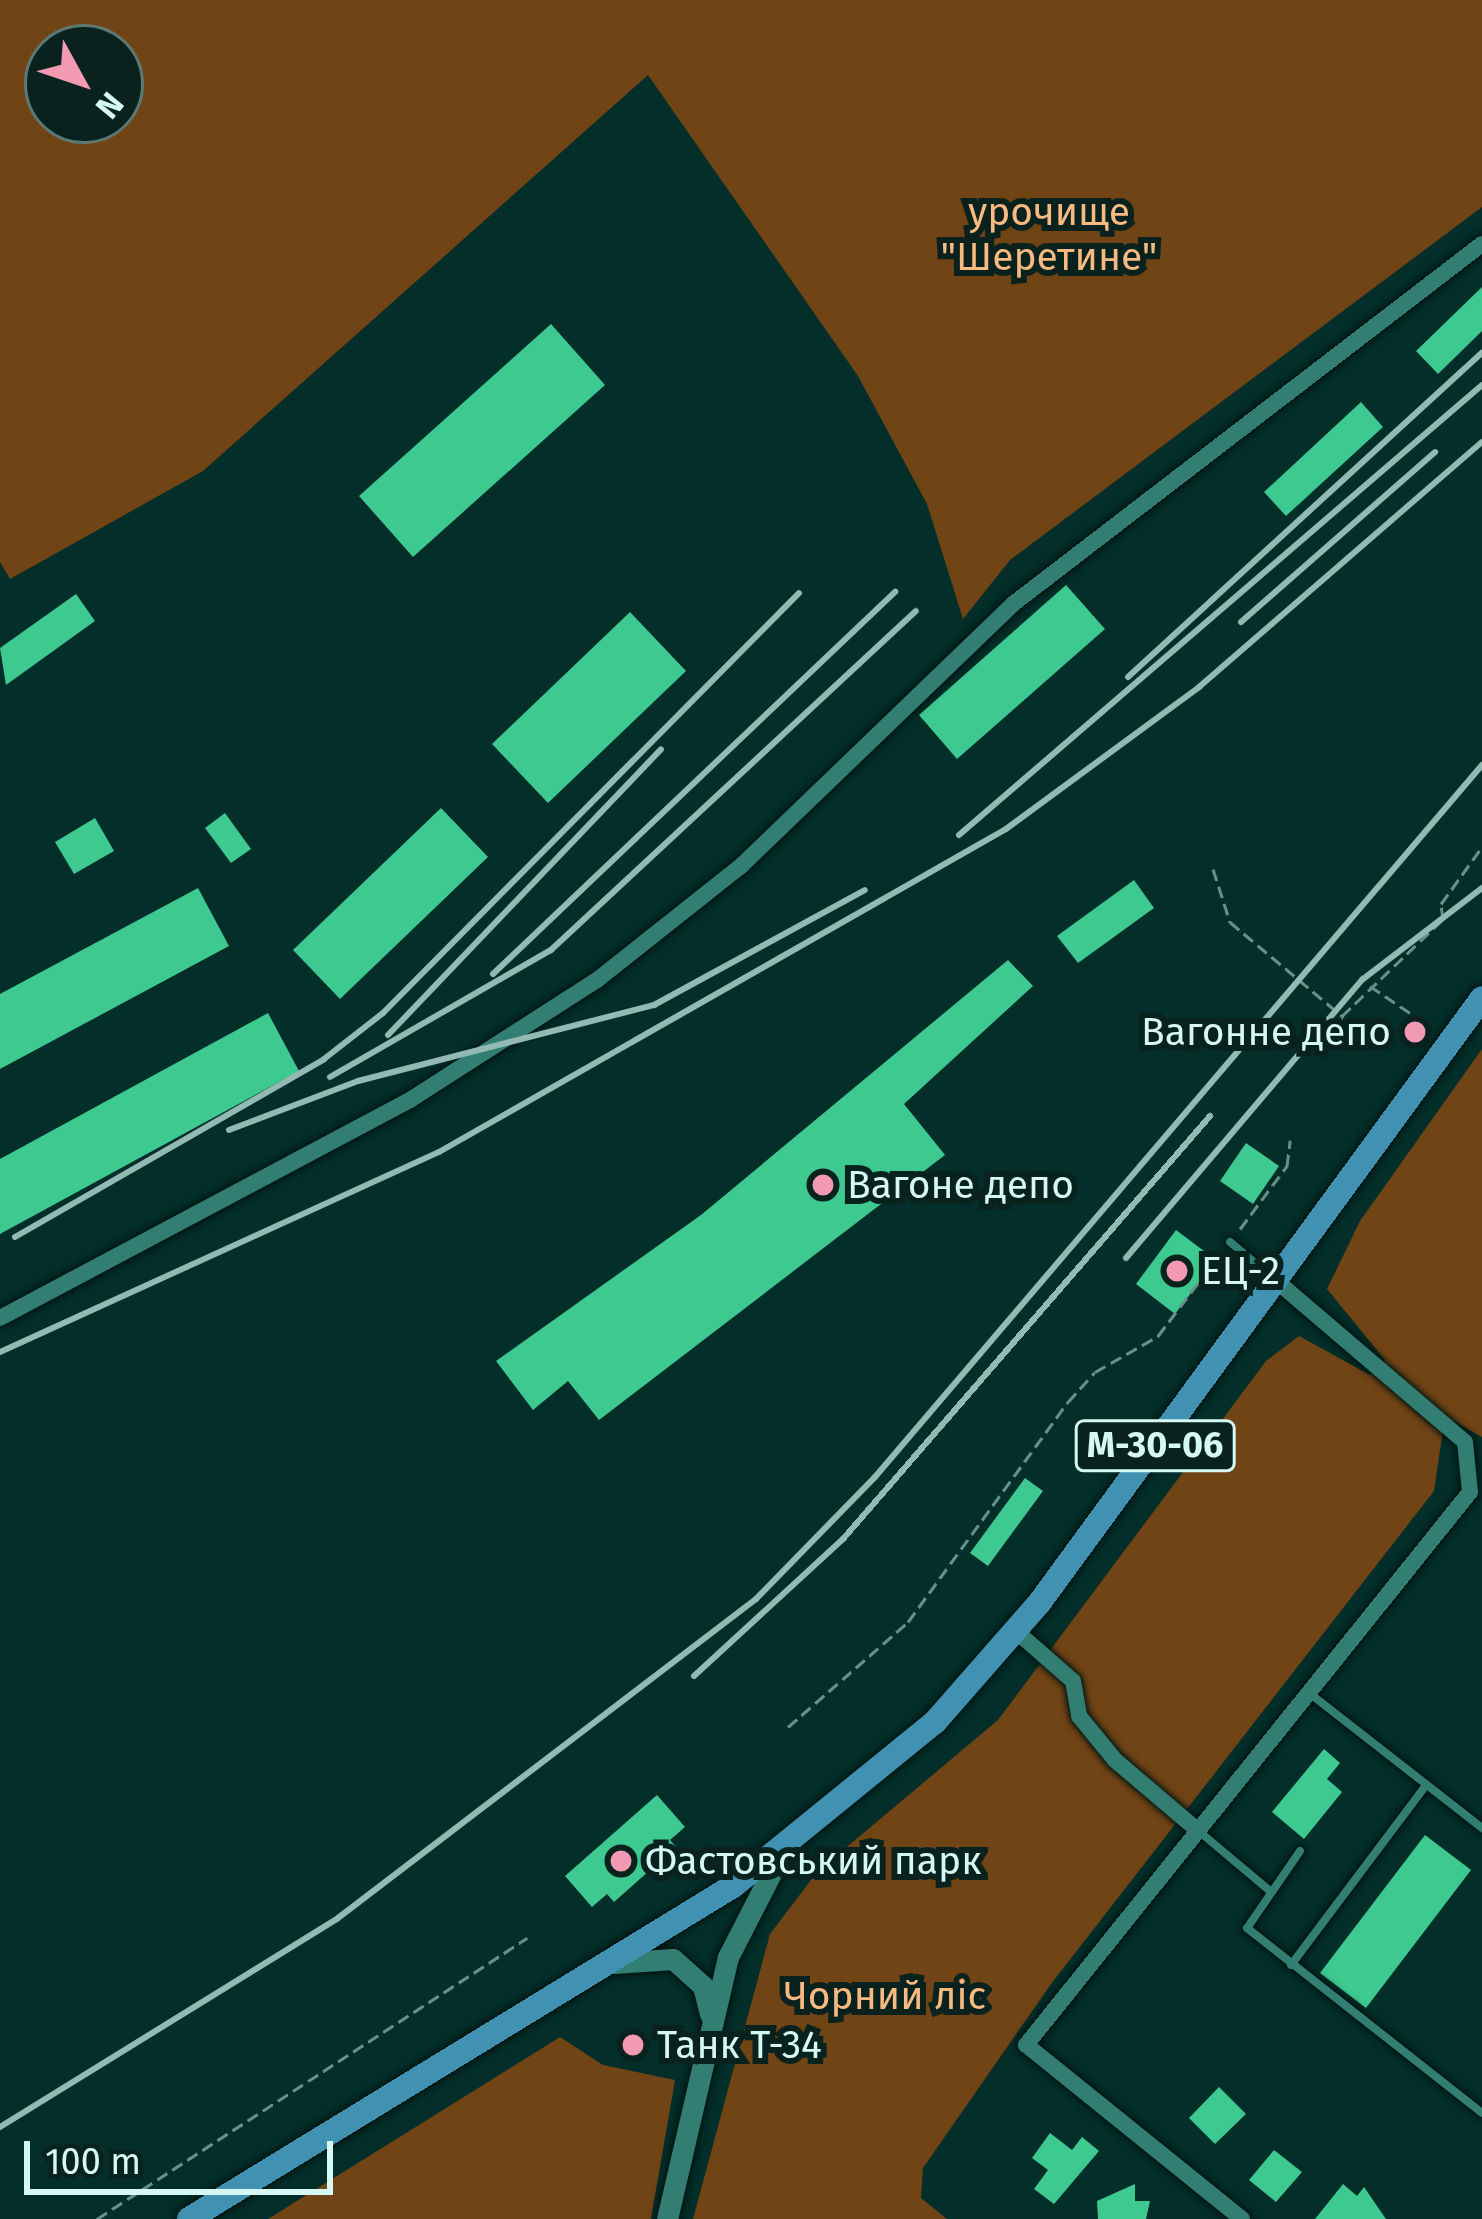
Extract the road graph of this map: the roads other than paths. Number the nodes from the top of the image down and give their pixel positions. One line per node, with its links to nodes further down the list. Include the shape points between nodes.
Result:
1 (1482, 244): 5 (street, via 1013,604 741,866 598,980 410,1100)
2 (1482, 998): 4 (main road, М-30-06)
3 (1230, 1242): 4 (lane)
4 (1275, 1280): 6 (main road, М-30-06); 7 (street, via 1466,1442 1474,1465 1470,1492)
5 (0, 1318)
6 (1017, 1632): 9 (street, via 1073,1681 1079,1716 1115,1760); 12 (main road, М-30-06, via 935,1722)
7 (1307, 1692): 8 (lane); 9 (street)
8 (1426, 1784): 10 (lane); 15 (lane)
9 (1195, 1828): 13 (lane); 20 (street, via 1026,2044)
10 (1482, 1828)
11 (1300, 1851): 13 (lane)
12 (782, 1852): 14 (main road, М-30-06); 16 (street, via 728,1957)
13 (1270, 1892): 15 (lane, via 1246,1928)
14 (607, 1964): 16 (street, via 654,1956 692,1970); 18 (main road, М-30-06)
15 (1291, 1964): 17 (lane)
16 (711, 2029): 19 (street)
17 (1482, 2113)
18 (189, 2219)
19 (668, 2219)
20 (1242, 2219)

